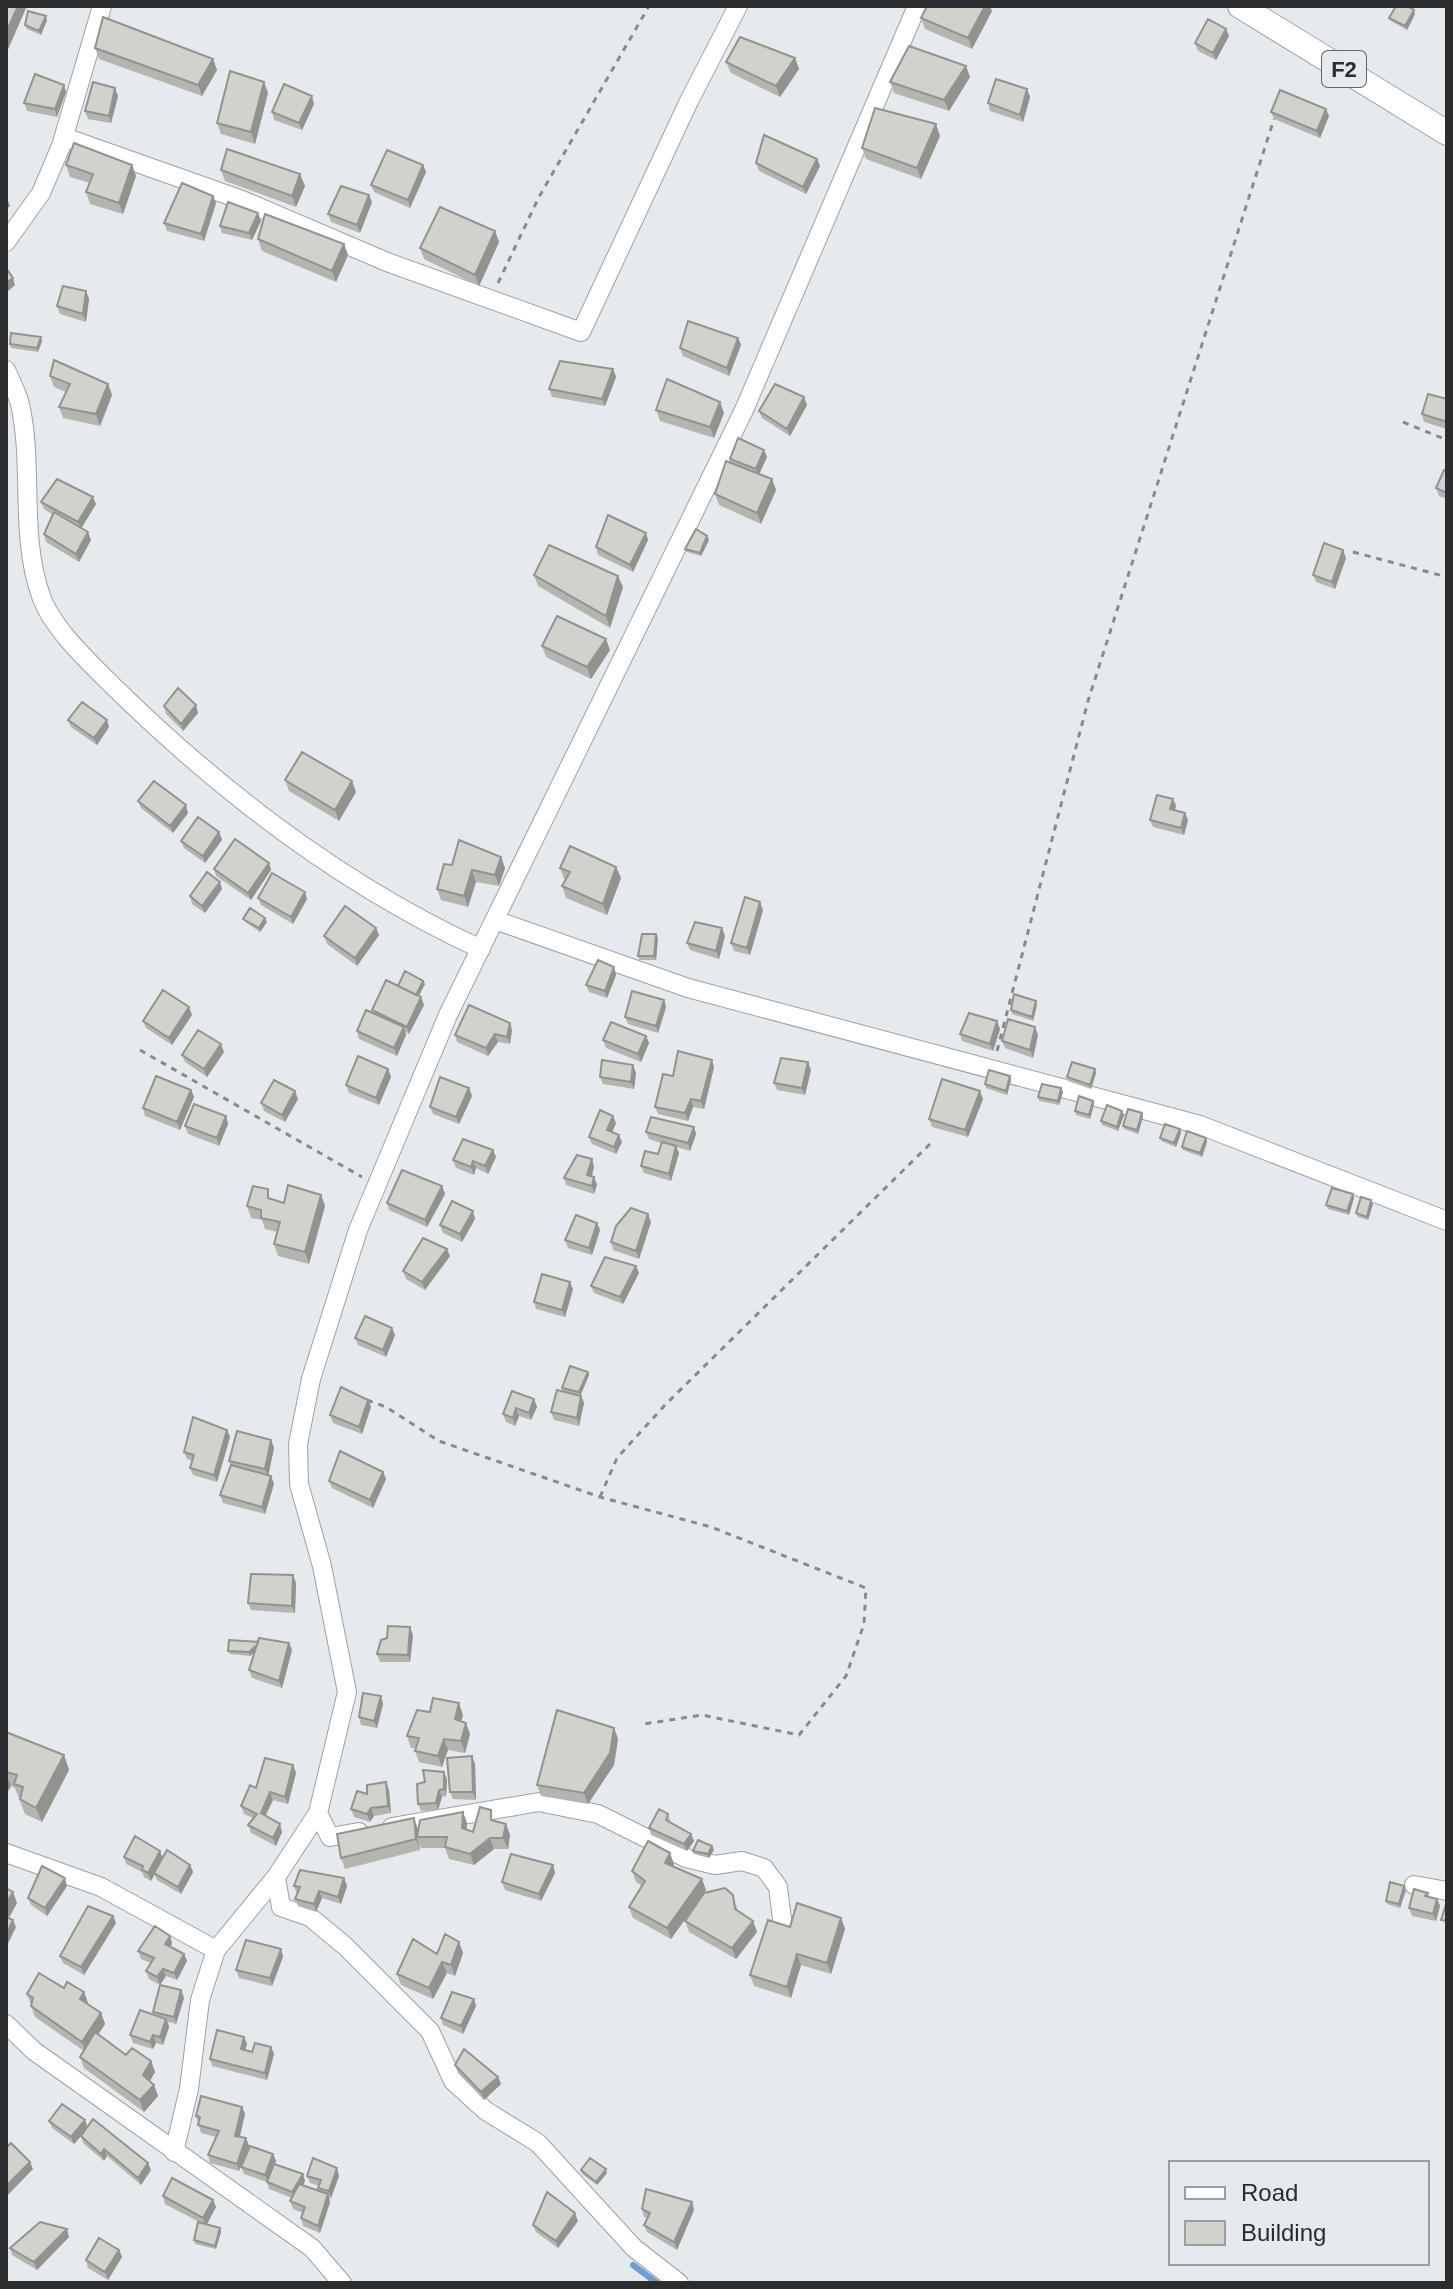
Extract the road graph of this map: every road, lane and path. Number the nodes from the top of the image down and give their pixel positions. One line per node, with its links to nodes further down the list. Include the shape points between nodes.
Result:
1 (102, 6): 10 (street)
2 (649, 6): 12 (path, via 539,197)
3 (738, 6): 12 (street, via 581,332)
4 (917, 6): 18 (street, via 744,410)
5 (1240, 6): 9 (main road, F2)
6 (1267, 6): 7 (main road, F2)
7 (1447, 117)
8 (1274, 119): 21 (path, via 1088,701)
9 (1447, 133)
10 (64, 137): 11 (street, via 41,193); 12 (street, via 254,205)
11 (6, 242)
12 (490, 300)
13 (6, 370): 19 (street, via 20,403 35,574 42,600 78,651 233,793 330,864 428,924)
14 (1403, 422): 15 (path)
15 (1447, 440)
16 (1353, 552): 17 (path)
17 (1447, 577)
18 (495, 920): 19 (street); 21 (street, via 688,988)
19 (481, 949): 23 (street)
20 (140, 1050): 23 (path)
21 (992, 1068): 24 (street, via 1200,1125)
22 (931, 1143): 26 (path, via 665,1405 617,1458)
23 (377, 1186): 28 (street, via 311,1379 298,1444 299,1484 347,1692)
24 (1447, 1221)
25 (356, 1396): 26 (path, via 386,1407 439,1441)
26 (600, 1497): 27 (path, via 711,1527 866,1588 864,1624 846,1676 799,1735 702,1715)
27 (644, 1724)
28 (318, 1813): 30 (street); 33 (street, via 330,1837 539,1802 598,1814 686,1858 715,1865 742,1861 764,1868 778,1887)
29 (6, 1853): 34 (street, via 101,1887)
30 (276, 1877): 34 (street); 38 (street, via 281,1907 310,1917 412,2011 430,2031 453,2081 486,2111 538,2143 634,2248)
31 (1414, 1885): 32 (street)
32 (1447, 1891)
33 (783, 1927)
34 (216, 1950): 36 (street, via 200,2000 189,2089)
35 (6, 2024): 36 (street, via 34,2051)
36 (174, 2152): 37 (street, via 312,2248)
37 (342, 2283)
38 (679, 2283)

